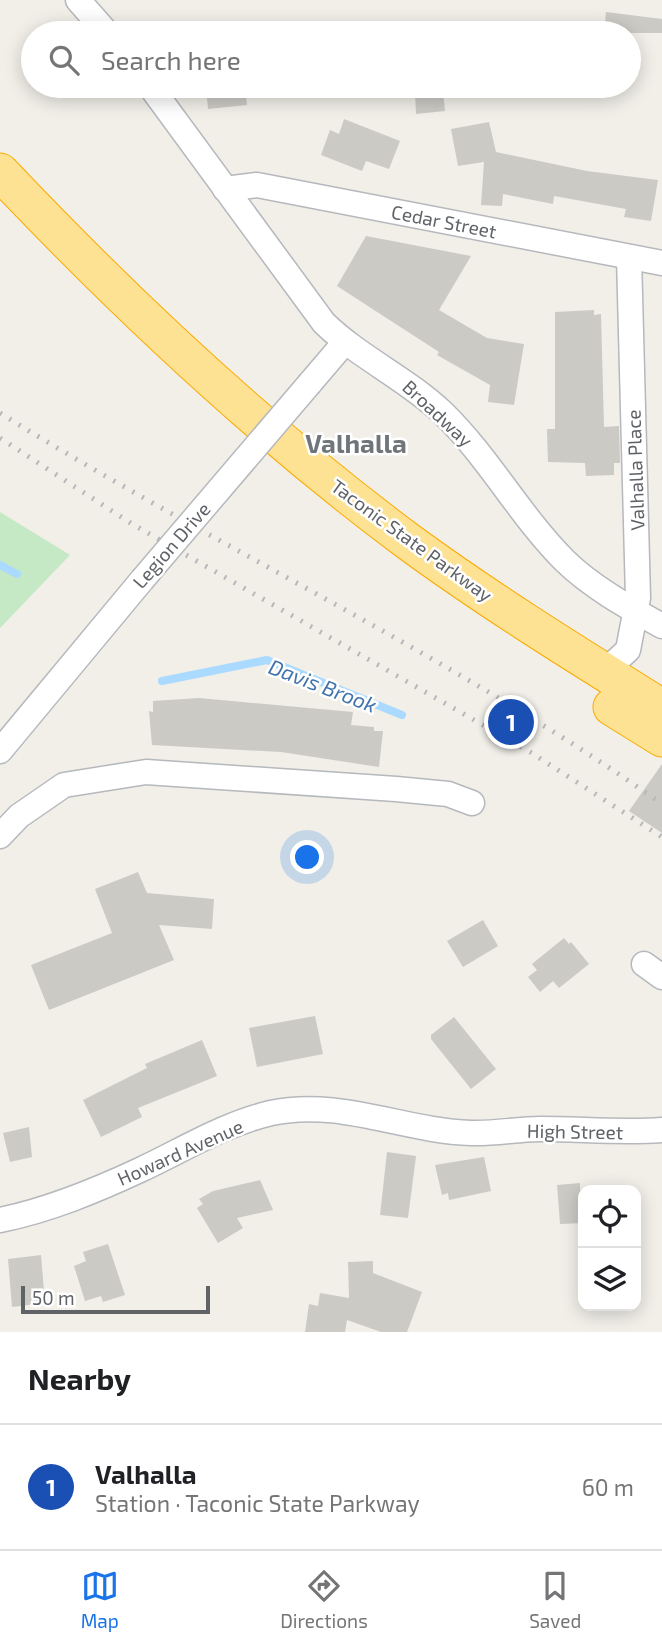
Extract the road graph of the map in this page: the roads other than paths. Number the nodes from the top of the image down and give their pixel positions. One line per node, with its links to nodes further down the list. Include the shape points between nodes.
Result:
1 (78, 0): 2 (street)
2 (96, 21)
3 (158, 98): 5 (street, Broadway)
4 (0, 172): 12 (highway, Taconic State Parkway, via 164,337 292,449 447,569)
5 (225, 190): 7 (street, Cedar Street, via 257,185); 9 (street, Broadway, via 298,293)
6 (0, 207): 14 (highway, Taconic State Parkway, via 142,350 318,502 466,611)
7 (629, 257): 8 (street, Cedar Street); 10 (street, Valhalla Place)
8 (662, 263)
9 (345, 342): 10 (street, Broadway, via 407,382 442,412 563,559 586,580); 15 (street, Legion Drive, bridge)
10 (637, 612): 11 (street, Broadway); 12 (street, Valhalla Place, via 628,650)
11 (662, 626)
12 (604, 672): 13 (highway, Taconic State Parkway)
13 (662, 709)
14 (662, 738)
15 (0, 751)
16 (472, 803): 17 (street, via 448,794 396,789 146,772 64,785)
17 (0, 835)
18 (662, 1130): 19 (street, High Street)
19 (489, 1132): 20 (street, Howard Avenue, via 402,1125 352,1112 309,1109 271,1113 202,1138 42,1211)
20 (0, 1220)

